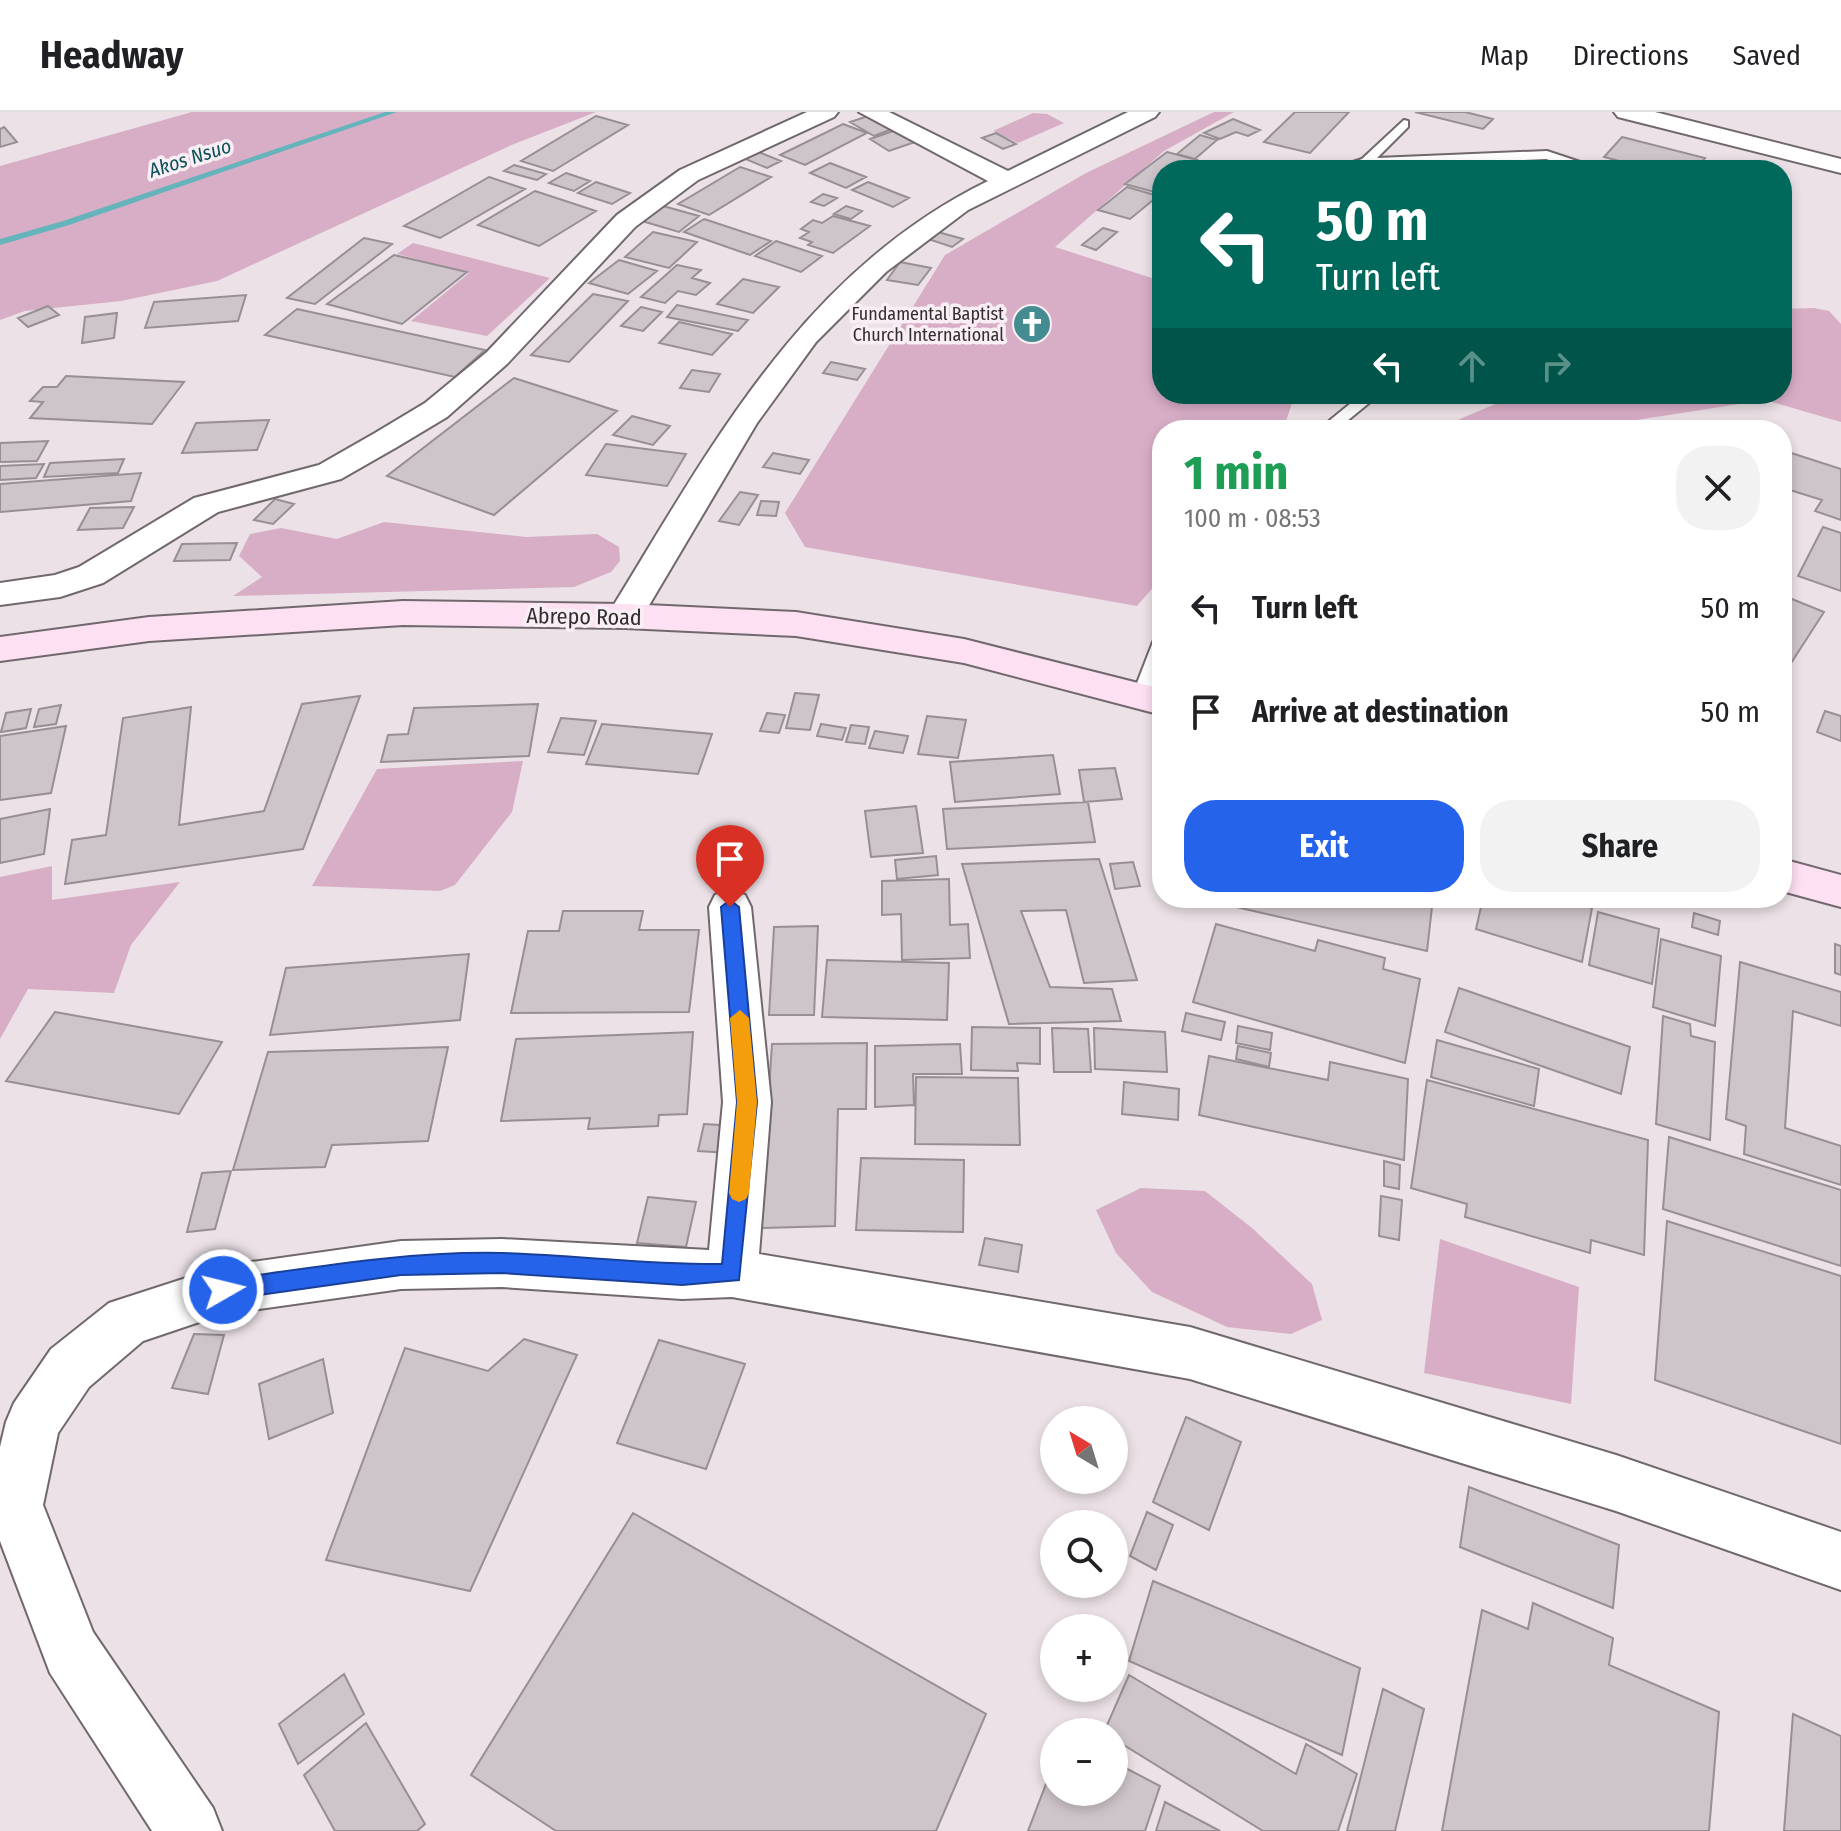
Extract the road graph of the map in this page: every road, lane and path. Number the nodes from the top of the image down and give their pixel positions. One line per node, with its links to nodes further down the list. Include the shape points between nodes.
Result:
1 (826, 112): 13 (street, via 689,175 626,221 497,358 436,410 386,440 330,472 206,505 91,575 60,586)
2 (871, 112): 10 (street)
3 (1147, 112): 10 (street)
4 (1626, 112): 9 (street)
5 (1404, 124): 6 (lane)
6 (1368, 160)
7 (1418, 160): 8 (lane, via 1547,155)
8 (1564, 160)
9 (1841, 166)
10 (1008, 181): 14 (street, via 959,205 876,266 806,336 743,421)
11 (1359, 404): 12 (lane)
12 (1339, 420)
13 (0, 594)
14 (625, 616): 15 (main road, Abrepo Road, via 403,613 149,629); 16 (main road, Abrepo Road, via 796,624 964,651)
15 (0, 649)
16 (1152, 699)
17 (1792, 878): 18 (main road)
18 (1841, 891)
19 (730, 907): 20 (street, via 747,1102)
20 (732, 1273): 21 (street, via 1190,1353 1616,1483); 22 (street, via 682,1275 502,1263 401,1265 238,1288 127,1321 70,1368 33,1422 15,1505 71,1652)
21 (1841, 1561)
22 (190, 1831)

